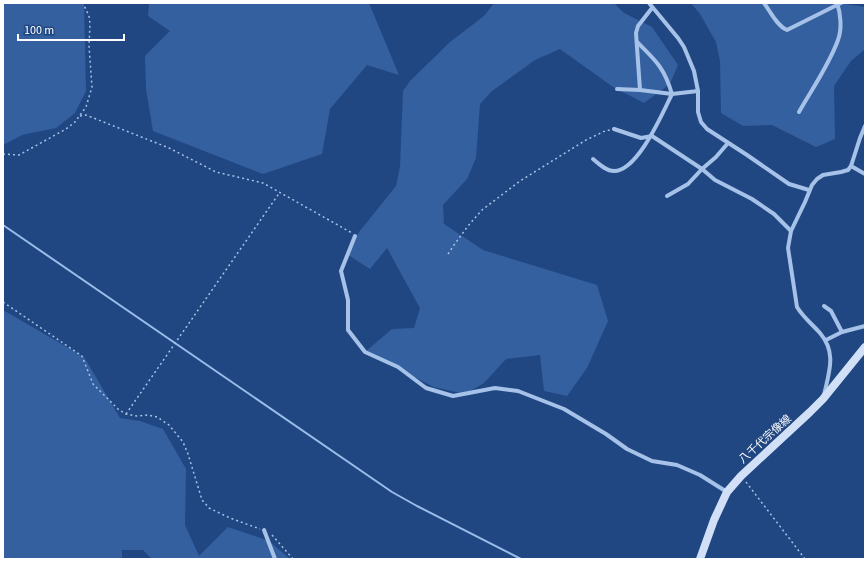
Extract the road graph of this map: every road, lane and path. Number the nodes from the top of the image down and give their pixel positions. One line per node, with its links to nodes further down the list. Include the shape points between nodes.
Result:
1 (83, 3): 12 (path, via 90,24 92,87 88,103)
2 (649, 3): 5 (street)
3 (764, 3): 4 (street, via 780,25 787,30)
4 (839, 4): 11 (street, via 839,39)
5 (652, 8): 6 (street, via 638,26); 9 (street, via 684,47 694,71)
6 (637, 42): 8 (street); 10 (street, via 657,61)
7 (617, 89): 8 (street)
8 (640, 90): 10 (street)
9 (698, 92): 10 (street); 16 (street, via 698,112 702,122 707,129)
10 (672, 94): 15 (street)
11 (798, 112)
12 (80, 116): 17 (path, via 66,129 19,155); 23 (path, via 86,115 169,148 216,172 263,183)
13 (865, 126): 19 (street)
14 (614, 129): 15 (street, via 641,138); 27 (path, via 586,140 515,185 482,210)
15 (652, 136): 18 (street, via 629,164 620,170 613,171); 20 (street)
16 (728, 143): 20 (street); 22 (street, via 789,184)
17 (3, 154)
18 (593, 159)
19 (851, 166): 21 (street); 22 (street, via 848,170 816,179)
20 (702, 169): 24 (street, via 688,184); 25 (street, via 715,180 752,199 774,214)
21 (865, 174)
22 (809, 190): 25 (street)
23 (280, 192): 26 (path); 35 (path)
24 (667, 196)
25 (791, 231): 32 (street, via 788,248 797,307)
26 (355, 236): 37 (street, via 341,271 348,300 348,330 364,352 398,367 426,388 453,396 495,388 518,391 564,409 627,449 652,461 677,465 700,475)
27 (448, 254)
28 (3, 302): 35 (path, via 82,356 92,384 111,404)
29 (824, 306): 31 (street, via 831,311)
30 (865, 326): 31 (street)
31 (842, 332): 32 (street)
32 (826, 340): 34 (street, via 831,363)
33 (865, 347): 34 (main road, 八千代宗像線)
34 (823, 399): 36 (main road, 八千代宗像線)
35 (126, 414): 38 (path, via 157,417 169,425 183,442 202,500 209,508)
36 (741, 476): 37 (main road, 八千代宗像線); 42 (path)
37 (727, 492): 41 (main road, 八千代宗像線)
38 (264, 530): 39 (street); 40 (path, via 273,536)
39 (275, 559)
40 (293, 559)
41 (700, 559)
42 (805, 559)

